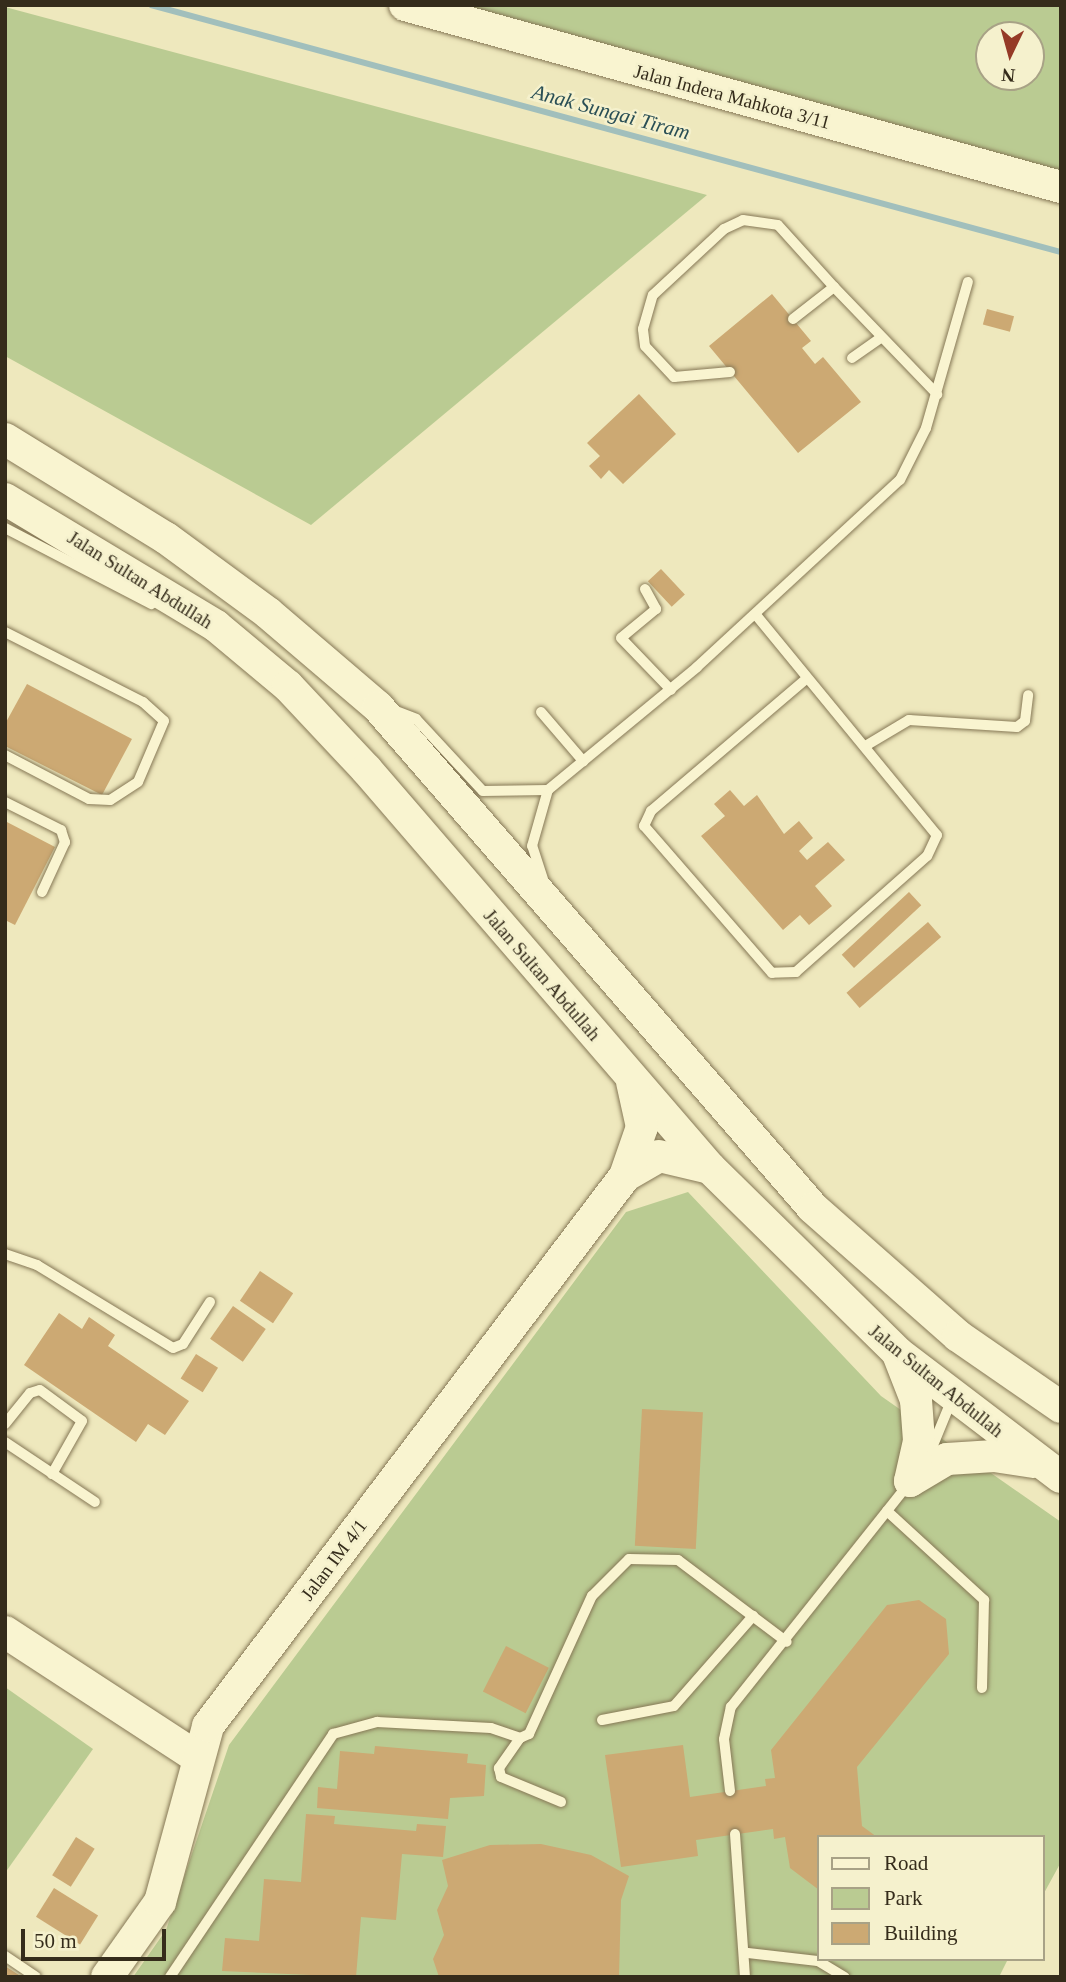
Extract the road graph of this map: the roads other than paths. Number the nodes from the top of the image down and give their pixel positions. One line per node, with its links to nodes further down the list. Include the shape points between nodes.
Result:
1 (405, 5): 2 (main road, Jalan Indera Mahkota 3/11)
2 (1061, 187)
3 (968, 282): 9 (lane)
4 (834, 287): 5 (lane); 6 (lane); 8 (lane, via 778,225 743,220 724,229 653,295 643,329 645,346 674,377)
5 (793, 319)
6 (881, 338): 7 (lane); 9 (lane)
7 (852, 358)
8 (730, 372)
9 (937, 394): 14 (lane, via 900,480)
10 (5, 439): 20 (main road, via 166,538 304,642)
11 (5, 499): 15 (main road, Jalan Sultan Abdullah)
12 (5, 528): 15 (lane, via 158,607)
13 (645, 589): 18 (lane, via 656,609 621,638)
14 (756, 615): 17 (lane); 18 (lane)
15 (216, 626): 29 (main road, Jalan Sultan Abdullah, via 334,733)
16 (5, 632): 23 (lane, via 143,702 164,722 138,782 110,800 89,799)
17 (806, 678): 22 (lane); 22 (lane, via 651,811 644,826 772,973 796,972 935,844 933,826)
18 (671, 690): 24 (lane)
19 (1028, 695): 22 (lane, via 1025,721 1017,727 909,720)
20 (378, 706): 25 (lane, via 416,719 483,791); 28 (main road)
21 (541, 712): 24 (lane)
22 (867, 746)
23 (5, 755)
24 (583, 761): 25 (lane)
25 (548, 790): 28 (lane, via 532,846 539,873)
26 (5, 802): 27 (lane, via 61,830 65,842)
27 (42, 892)
28 (571, 922): 34 (main road, via 813,1208)
29 (631, 1077): 30 (main road, Jalan Sultan Abdullah); 31 (main road, Jalan IM 4/1, via 642,1127)
30 (710, 1168): 31 (main road, Jalan IM 4/1, via 659,1156); 35 (main road, Jalan Sultan Abdullah)
31 (625, 1176): 51 (main road, Jalan IM 4/1, via 208,1727)
32 (5, 1254): 33 (lane, via 37,1265 173,1348 183,1345)
33 (210, 1302)
34 (958, 1336): 36 (main road); 37 (main road)
35 (898, 1353): 36 (main road, Jalan Sultan Abdullah); 42 (main road, via 916,1400 919,1441)
36 (953, 1397): 40 (main road, Jalan Sultan Abdullah); 42 (lane, via 931,1452)
37 (1061, 1407)
38 (5, 1424): 41 (lane, via 30,1393 40,1390 82,1421)
39 (5, 1442): 41 (lane)
40 (1050, 1470): 42 (main road, via 995,1456 947,1460)
41 (52, 1474): 43 (lane)
42 (910, 1481): 44 (lane)
43 (95, 1502)
44 (887, 1511): 47 (lane); 48 (lane, via 984,1600)
45 (753, 1616): 47 (lane); 49 (lane, via 674,1706); 50 (lane, via 678,1560 629,1559 592,1596 536,1726)
46 (5, 1632): 51 (main road)
47 (786, 1642): 52 (lane, via 731,1707 724,1739)
48 (982, 1688)
49 (602, 1720)
50 (520, 1738): 53 (lane, via 499,1768 502,1777); 59 (lane, via 491,1728 377,1722 333,1734)
51 (198, 1758): 58 (main road, Jalan IM 4/1, via 160,1902)
52 (730, 1791)
53 (561, 1802)
54 (735, 1834): 55 (lane)
55 (748, 1953): 60 (lane); 61 (lane, via 818,1961)
56 (5, 1956): 57 (lane)
57 (36, 1977)
58 (107, 1977)
59 (170, 1977)
60 (745, 1977)
61 (845, 1977)

